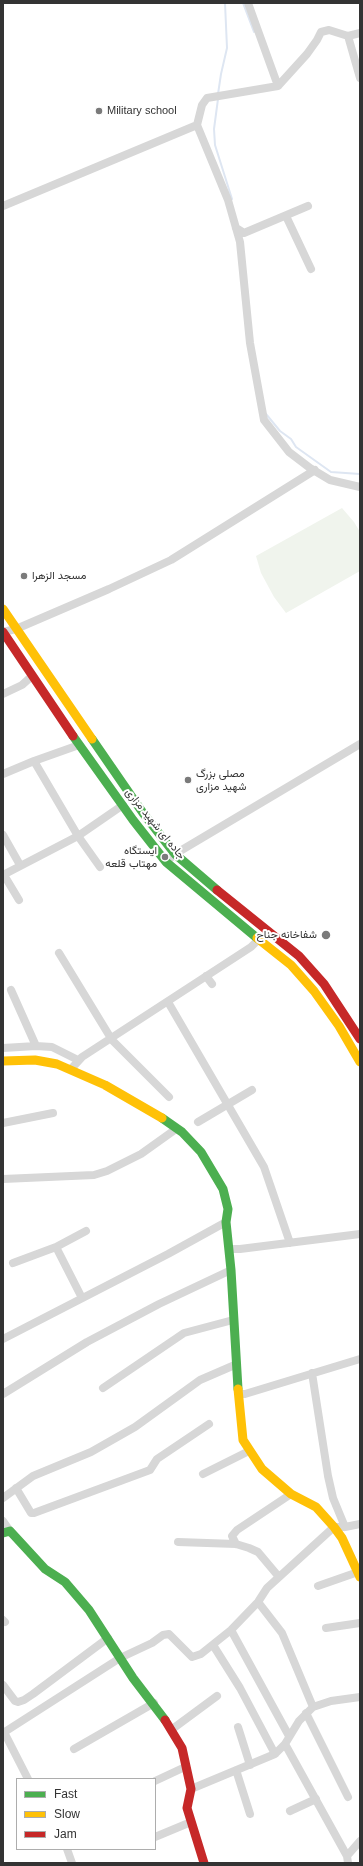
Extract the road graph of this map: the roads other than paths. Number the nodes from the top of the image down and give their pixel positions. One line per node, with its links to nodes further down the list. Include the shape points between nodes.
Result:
1 (248, 3): 5 (street)
2 (360, 33): 3 (street)
3 (348, 36): 4 (street); 5 (street, via 330,30 321,32 307,54)
4 (360, 78)
5 (278, 86): 6 (street, via 207,98 202,105)
6 (197, 125): 7 (street); 10 (street, via 228,200)
7 (3, 206)
8 (308, 206): 9 (street)
9 (286, 216): 10 (street, via 244,233); 11 (street)
10 (236, 228): 12 (street, via 240,242 250,343 264,420 289,452)
11 (311, 269)
12 (315, 470): 13 (street, via 330,480); 15 (street, via 171,560)
13 (360, 486)
14 (3, 609): 15 (main road, جاده ای شهید مزاری)
15 (16, 629): 16 (street); 26 (main road, جاده ای شهید مزاری, via 143,813)
16 (3, 632): 17 (main road, جاده ای شهید مزاری)
17 (32, 676): 18 (street, via 22,685); 20 (main road, جاده ای شهید مزاری)
18 (3, 694)
19 (360, 744): 26 (street)
20 (79, 745): 21 (street); 23 (main road, جاده ای شهید مزاری)
21 (34, 761): 22 (street); 25 (street)
22 (3, 774)
23 (122, 804): 25 (street); 27 (main road, جاده ای شهید مزاری)
24 (3, 835): 28 (street)
25 (78, 836): 28 (street); 29 (street)
26 (175, 854): 27 (street); 38 (main road, جاده ای شهید مزاری, via 299,956 324,984)
27 (166, 862): 32 (main road, جاده ای شهید مزاری)
28 (20, 865): 30 (street)
29 (100, 867)
30 (3, 875): 31 (street)
31 (19, 900)
32 (258, 940): 34 (street); 43 (main road, جاده ای شهید مزاری, via 291,965 314,991)
33 (59, 953): 39 (street)
34 (206, 976): 35 (street); 37 (street)
35 (212, 984)
36 (11, 990): 40 (street)
37 (168, 1002): 39 (street); 47 (street)
38 (360, 1038)
39 (112, 1040): 44 (street); 46 (street)
40 (36, 1046): 41 (street); 44 (street, via 52,1047)
41 (3, 1048)
42 (3, 1061): 44 (main road, via 35,1060)
43 (360, 1062)
44 (73, 1066): 51 (main road, via 161,1117)
45 (252, 1090): 47 (street)
46 (169, 1097)
47 (228, 1103): 49 (street); 56 (street, via 264,1167)
48 (53, 1113): 50 (street)
49 (198, 1122)
50 (3, 1123)
51 (176, 1129): 52 (street, via 141,1154 94,1175); 53 (main road, via 201,1152 223,1189 228,1209)
52 (3, 1179)
53 (226, 1222): 58 (main road); 61 (street)
54 (86, 1231): 57 (street)
55 (360, 1234): 56 (street)
56 (290, 1243): 58 (street)
57 (56, 1247): 59 (street); 61 (street)
58 (234, 1249): 60 (main road)
59 (13, 1263)
60 (231, 1270): 62 (main road); 68 (street, via 159,1304 88,1342)
61 (82, 1298): 63 (street)
62 (234, 1320): 65 (main road); 67 (street, via 184,1333)
63 (3, 1339)
64 (360, 1359): 66 (street)
65 (237, 1364): 69 (main road); 73 (street, via 200,1380 124,1434 91,1452 33,1476)
66 (312, 1373): 69 (street); 78 (street, via 328,1476)
67 (103, 1388)
68 (3, 1394)
69 (242, 1394): 71 (main road, via 242,1435)
70 (209, 1424): 73 (street, via 157,1459 150,1470 34,1513 31,1513)
71 (249, 1451): 72 (street); 74 (main road, via 262,1470)
72 (203, 1474)
73 (16, 1488): 75 (street)
74 (291, 1494): 78 (main road, via 316,1507); 81 (street, via 237,1530 232,1536)
75 (3, 1498)
76 (3, 1521): 79 (street)
77 (360, 1524): 78 (street)
78 (341, 1527): 82 (main road, via 342,1538); 83 (street)
79 (7, 1532): 89 (main road, via 45,1569 65,1582)
80 (178, 1542): 81 (street)
81 (236, 1544): 83 (street, via 258,1552)
82 (359, 1574): 84 (street)
83 (279, 1577): 85 (street, via 267,1588)
84 (318, 1586)
85 (258, 1602): 88 (street); 96 (street, via 282,1633)
86 (360, 1623): 87 (street)
87 (326, 1628)
88 (231, 1630): 90 (street); 101 (street)
89 (108, 1638): 91 (main road); 92 (street, via 24,1700 15,1701)
90 (213, 1645): 91 (street, via 192,1657 169,1634); 104 (street, via 240,1688)
91 (120, 1658): 95 (main road); 100 (street)
92 (3, 1685)
93 (217, 1696): 99 (street)
94 (360, 1697): 96 (street, via 331,1701)
95 (154, 1703): 99 (main road); 103 (street)
96 (313, 1707): 97 (street)
97 (306, 1713): 101 (street); 111 (street)
98 (238, 1727): 105 (street)
99 (171, 1730): 106 (main road, via 182,1748)
100 (3, 1733): 108 (street)
101 (289, 1736): 102 (street)
102 (285, 1744): 104 (street); 112 (street)
103 (74, 1749)
104 (275, 1754): 105 (street)
105 (250, 1765): 107 (street)
106 (185, 1767): 109 (street); 110 (main road)
107 (236, 1770): 110 (street); 114 (street)
108 (27, 1778)
109 (156, 1781)
110 (191, 1789): 115 (main road, via 188,1808)
111 (348, 1797)
112 (316, 1798): 113 (street); 119 (street)
113 (290, 1811)
114 (250, 1814)
115 (191, 1822): 116 (street); 121 (main road)
116 (156, 1837)
117 (360, 1842): 119 (street)
118 (67, 1850): 120 (street)
119 (347, 1860)
120 (72, 1863)
121 (204, 1863)

